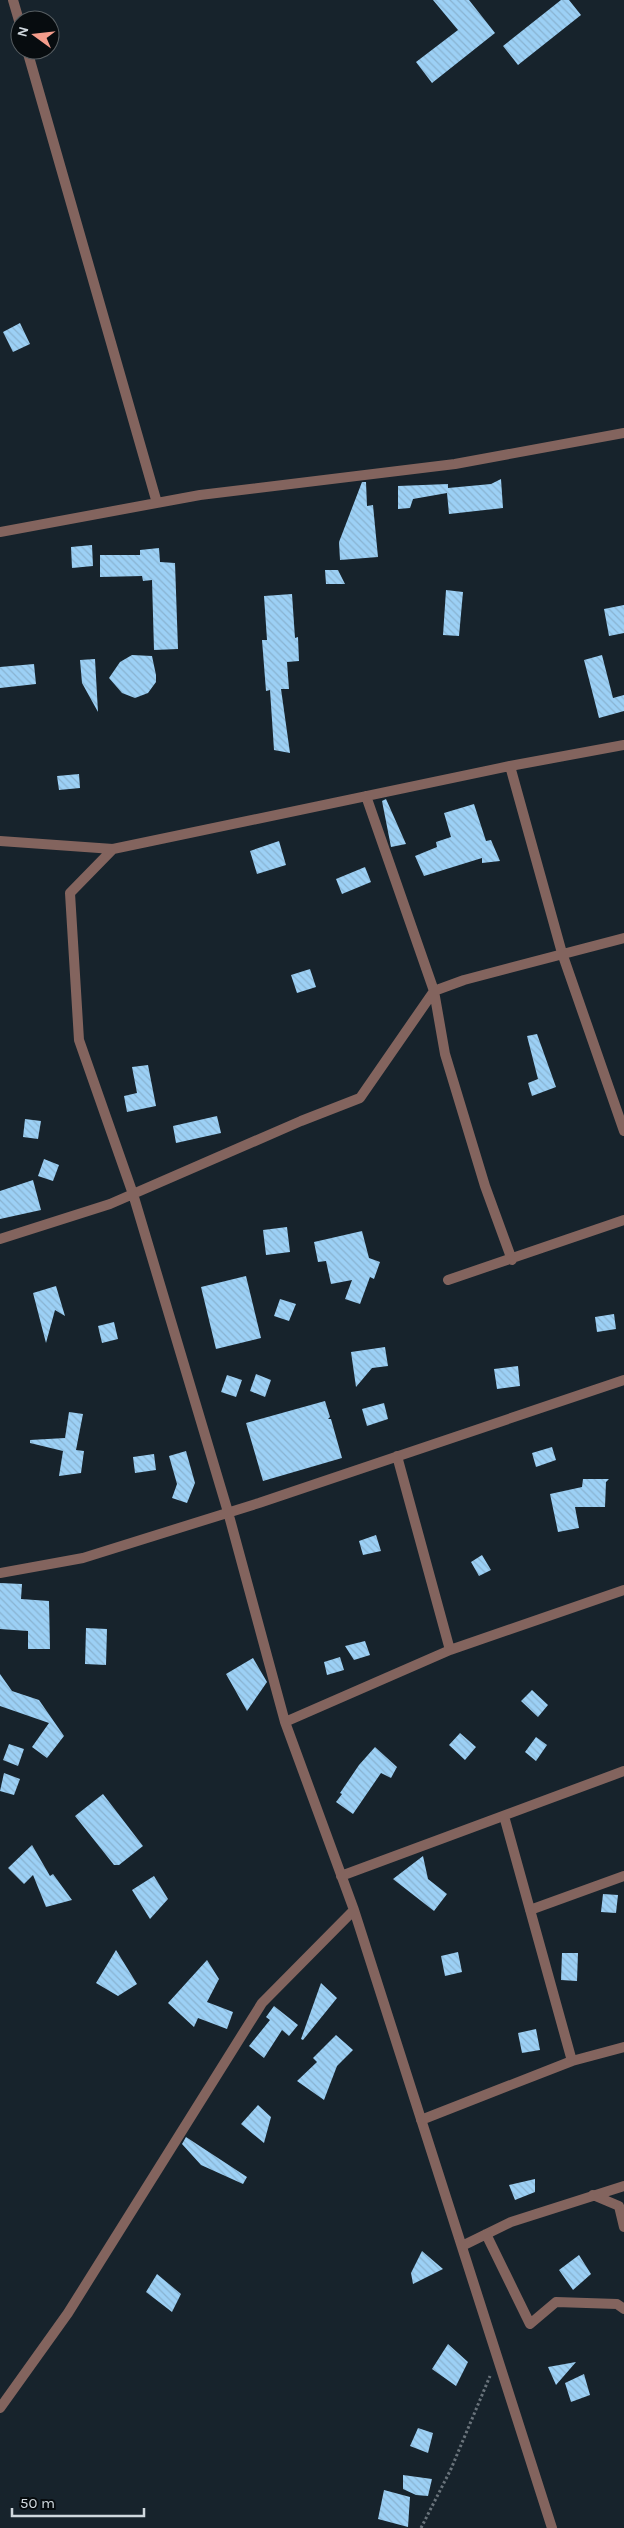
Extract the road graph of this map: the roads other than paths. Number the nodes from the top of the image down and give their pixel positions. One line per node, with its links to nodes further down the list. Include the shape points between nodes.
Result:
1 (30, 60): 3 (street)
2 (624, 433): 3 (street, via 455,464)
3 (157, 503): 4 (street)
4 (0, 532)
5 (624, 745): 6 (street)
6 (510, 766): 7 (street); 11 (street)
7 (366, 796): 9 (street); 12 (street)
8 (0, 841): 9 (street)
9 (113, 849): 14 (street, via 70,893 79,1040)
10 (624, 938): 11 (street)
11 (562, 953): 12 (street); 13 (street)
12 (434, 991): 14 (street, via 360,1098); 17 (street, via 445,1054 485,1186)
13 (624, 1131)
14 (133, 1194): 16 (street); 21 (street)
15 (624, 1220): 17 (street)
16 (0, 1239)
17 (512, 1260): 18 (street)
18 (448, 1280)
19 (624, 1380): 20 (street)
20 (397, 1456): 21 (street); 24 (street)
21 (228, 1512): 22 (street, via 83,1558); 25 (street)
22 (0, 1573)
23 (623, 1593): 24 (street)
24 (450, 1650): 25 (street)
25 (285, 1722): 28 (street)
26 (624, 1771): 27 (street)
27 (504, 1816): 28 (street); 31 (street)
28 (341, 1876): 30 (street)
29 (624, 1876): 31 (street)
30 (354, 1910): 34 (street); 41 (street, via 262,2003 68,2313)
31 (530, 1910): 33 (street)
32 (624, 2046): 33 (street)
33 (572, 2061): 34 (street)
34 (421, 2120): 39 (street)
35 (624, 2186): 36 (street)
36 (594, 2195): 37 (street, via 619,2206); 38 (street, via 511,2222)
37 (624, 2227)
38 (486, 2234): 39 (street); 40 (street, via 530,2324 556,2302 618,2304)
39 (462, 2246): 42 (street)
40 (624, 2308)
41 (0, 2408)
42 (552, 2528)

